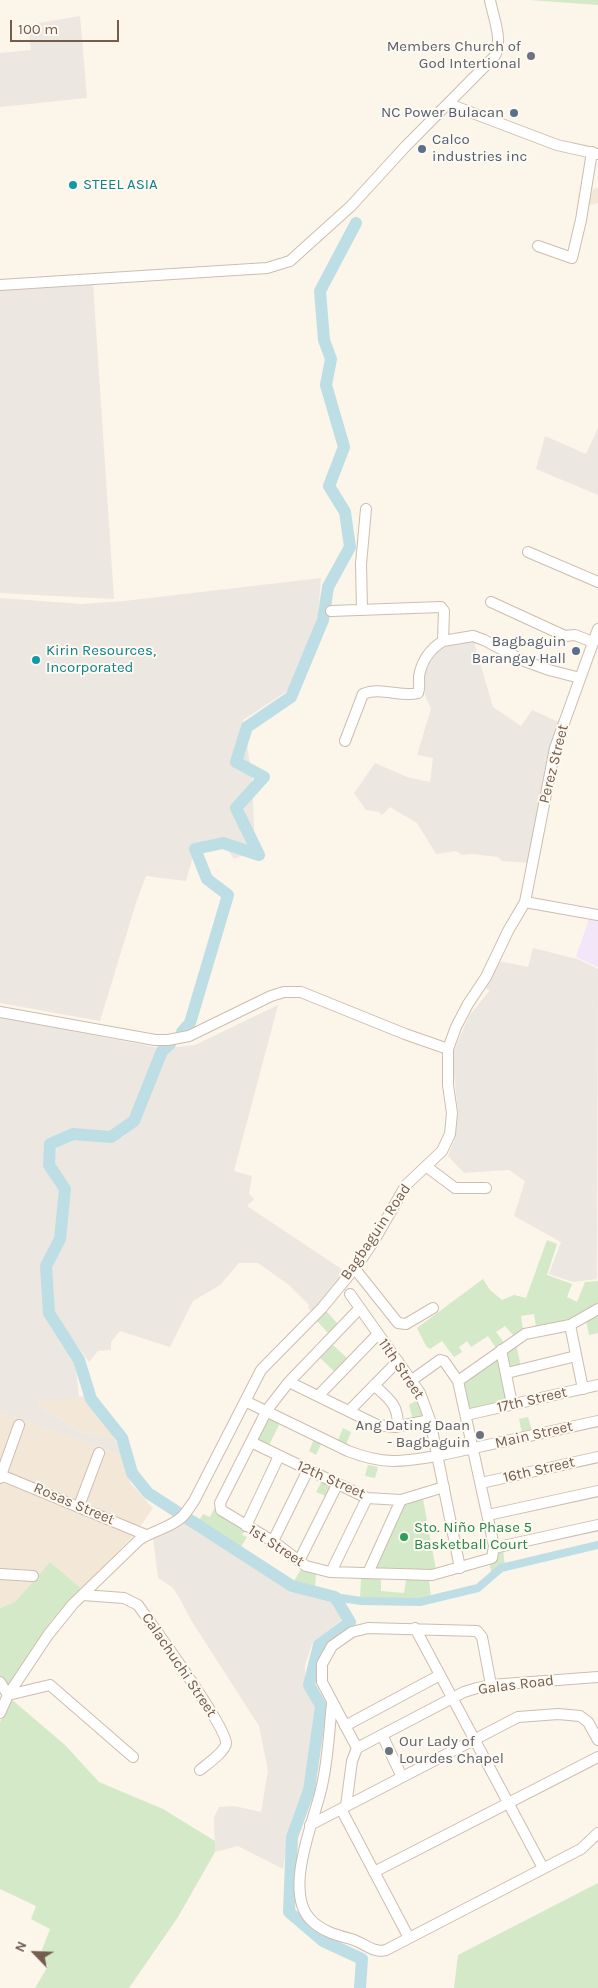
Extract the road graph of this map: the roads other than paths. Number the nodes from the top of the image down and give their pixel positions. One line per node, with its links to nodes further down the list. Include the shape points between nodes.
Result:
1 (490, 0): 2 (street, via 498,51)
2 (449, 104): 3 (street, via 557,145); 5 (street, via 351,206 290,261 267,268)
3 (595, 153): 4 (street, via 572,258)
4 (538, 246)
5 (0, 285)
6 (366, 509): 10 (street, via 361,564)
7 (528, 552): 8 (street)
8 (598, 582)
9 (491, 602): 14 (street, via 565,636 576,635)
10 (362, 610): 11 (street); 13 (street, via 441,607 444,611)
11 (331, 611)
12 (598, 629): 14 (street, Perez Street)
13 (443, 641): 15 (street, via 473,636 522,660); 16 (street, via 425,658 418,693 364,694)
14 (593, 642): 15 (street, Perez Street)
15 (580, 678): 17 (street, Perez Street, via 554,752)
16 (345, 741)
17 (525, 902): 18 (street); 20 (street, Bagbaguin Road, via 456,1027)
18 (598, 916)
19 (0, 1012): 20 (street, via 168,1040 189,1036 271,996 301,992)
20 (448, 1050): 21 (street, Bagbaguin Road, via 450,1134 442,1151)
21 (426, 1167): 22 (street, via 455,1188); 23 (street, Bagbaguin Road, via 406,1185)
22 (486, 1188)
23 (354, 1269): 26 (street, via 398,1323 406,1324); 41 (street, Bagbaguin Road, via 310,1321 261,1370)
24 (350, 1294): 25 (street, 11th Street)
25 (360, 1308): 29 (street, 11th Street); 36 (street, 1st Street)
26 (433, 1308)
27 (598, 1309): 28 (street)
28 (570, 1325): 30 (street, via 525,1334); 31 (street)
29 (378, 1334): 32 (street, 11th Street); 40 (street)
30 (501, 1350): 33 (street); 35 (street)
31 (576, 1356): 33 (street); 39 (street)
32 (398, 1361): 34 (street, 11th Street); 37 (street)
33 (506, 1372): 42 (street)
34 (412, 1380): 35 (street, via 440,1360); 46 (street, 11th Street)
35 (458, 1381): 45 (street)
36 (289, 1382): 40 (street); 43 (street, 1st Street)
37 (374, 1385): 44 (street); 49 (street, via 395,1406)
38 (598, 1385): 39 (street, 17th Street)
39 (583, 1389): 42 (street, 17th Street)
40 (319, 1396): 44 (street)
41 (245, 1400): 43 (street, Main Street); 68 (street, Bagbaguin Road, via 194,1501 178,1520)
42 (512, 1404): 45 (street, 17th Street)
43 (266, 1411): 50 (street, 1st Street); 54 (street, Main Street, via 366,1458 384,1462)
44 (348, 1411): 49 (street, via 377,1425)
45 (466, 1415): 51 (street)
46 (430, 1420): 49 (street); 54 (street, 11th Street)
47 (598, 1420): 51 (street, Main Street)
48 (19, 1425): 57 (street)
49 (398, 1426)
50 (251, 1442): 53 (street, 12th Street); 67 (street, 1st Street, via 220,1505 223,1512)
51 (472, 1448): 54 (street, Main Street); 58 (street)
52 (100, 1453): 64 (street)
53 (280, 1456): 56 (street, 12th Street); 67 (street)
54 (437, 1456): 60 (street, 11th Street)
55 (598, 1457): 58 (street, 16th Street)
56 (308, 1470): 59 (street, 12th Street); 69 (street)
57 (1, 1476): 64 (street, Rosas Street)
58 (481, 1484): 65 (street)
59 (337, 1485): 62 (street, 12th Street); 71 (street)
60 (444, 1487): 63 (street, 12th Street); 72 (street, 11th Street)
61 (598, 1491): 65 (street)
62 (367, 1498): 63 (street, 12th Street); 73 (street)
63 (401, 1500): 74 (street)
64 (79, 1506): 68 (street, Rosas Street)
65 (488, 1515): 70 (street)
66 (598, 1525): 70 (street)
67 (246, 1526): 69 (street, 1st Street)
68 (146, 1535): 77 (street, Bagbaguin Road)
69 (273, 1541): 71 (street, 1st Street)
70 (494, 1548): 72 (street, 1st Street, via 492,1558)
71 (299, 1561): 73 (street, 1st Street)
72 (460, 1568): 74 (street, 1st Street, via 432,1574)
73 (331, 1572): 74 (street, 1st Street)
74 (368, 1573)
75 (0, 1574): 76 (street)
76 (33, 1576)
77 (83, 1595): 83 (street, Bagbaguin Road, via 48,1635); 94 (street, Calachuchi Street, via 124,1598 138,1605 196,1690 220,1726 226,1742 224,1749)
78 (415, 1628): 79 (street); 82 (street, via 480,1632); 85 (street, via 361,1629 332,1646 326,1654 321,1673)
79 (440, 1675): 84 (street); 87 (street)
80 (598, 1677): 82 (street, Galas Road)
81 (0, 1682): 83 (street)
82 (491, 1685): 84 (street, Galas Road)
83 (8, 1695): 86 (street, Bagbaguin Road); 92 (street, via 50,1685)
84 (452, 1698): 88 (street, Galas Road); 89 (street)
85 (332, 1703): 87 (street); 98 (street, via 324,1776)
86 (0, 1713)
87 (345, 1726): 91 (street)
88 (382, 1735): 91 (street, Galas Road); 95 (street)
89 (474, 1739): 90 (street, via 518,1717 558,1714 584,1718); 95 (street); 96 (street)
90 (598, 1740)
91 (357, 1748): 97 (street)
92 (133, 1757)
93 (598, 1757): 96 (street)
94 (200, 1770)
95 (402, 1777): 97 (street)
96 (508, 1803): 100 (street); 101 (street)
97 (343, 1808): 98 (street); 101 (street)
98 (310, 1824): 102 (street, via 300,1884 301,1901 310,1919 329,1933 358,1941 377,1951)
99 (598, 1833): 100 (street, via 581,1849)
100 (543, 1868): 102 (street)
101 (374, 1872): 102 (street)
102 (409, 1938)

